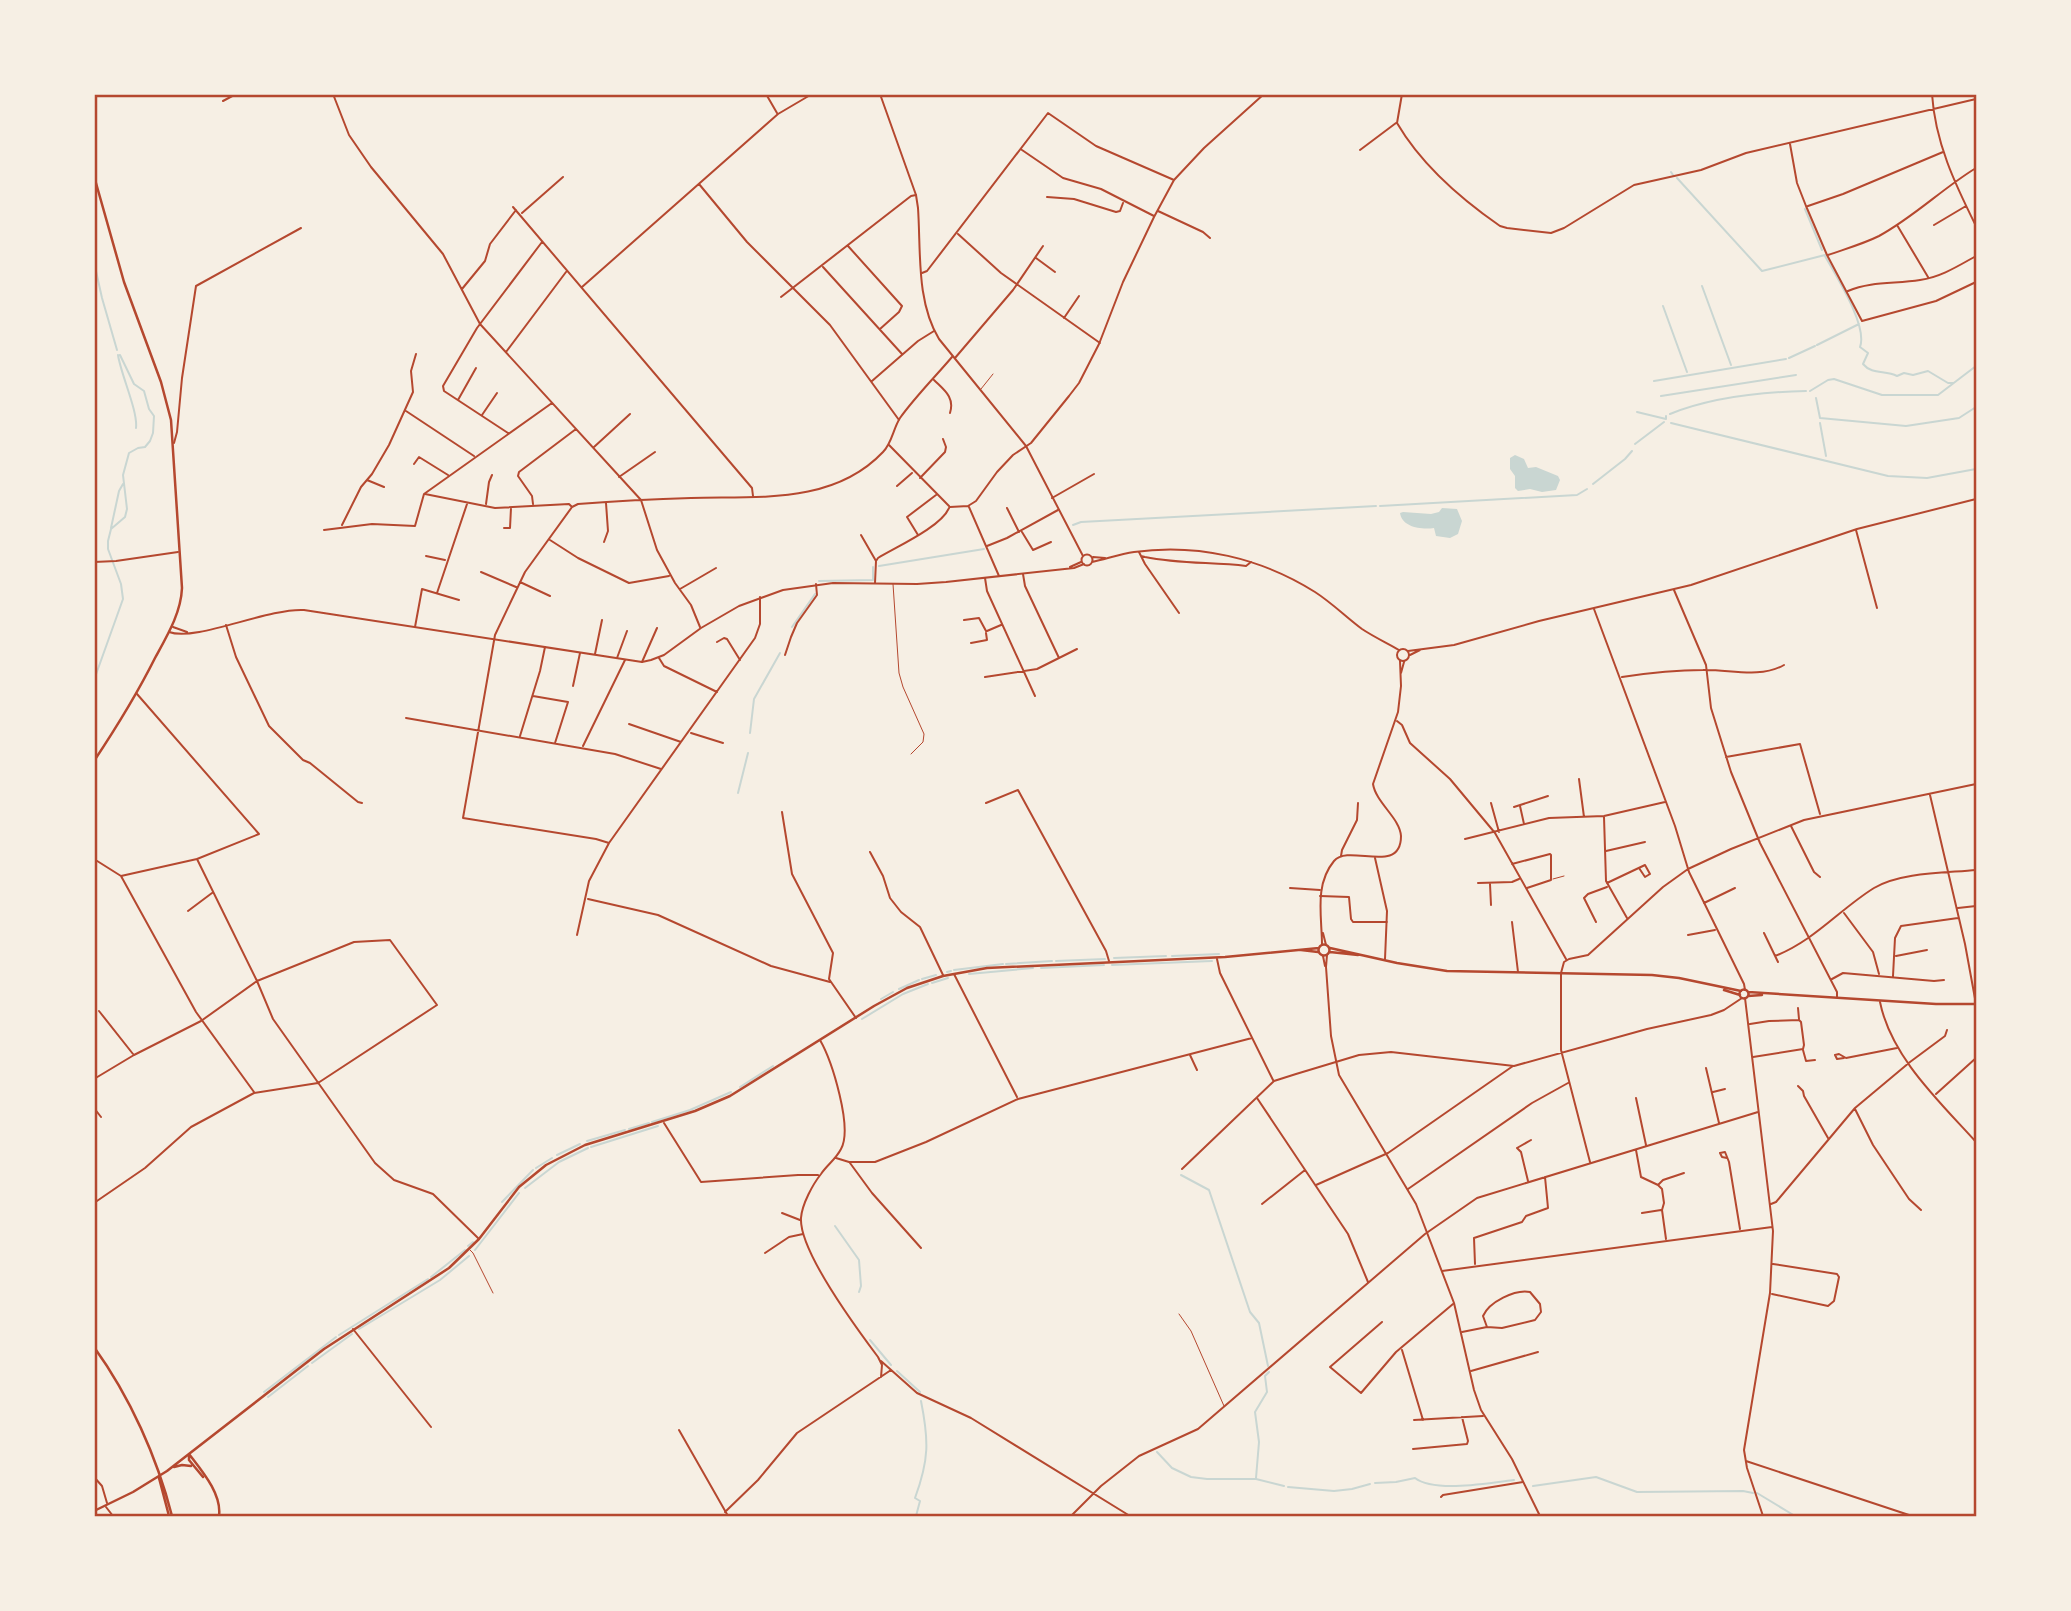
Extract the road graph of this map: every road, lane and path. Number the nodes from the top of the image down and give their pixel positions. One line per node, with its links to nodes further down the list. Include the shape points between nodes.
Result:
1 (236, 94): 10 (street)
2 (333, 94): 57 (street, via 349,135 442,252)
3 (766, 94): 12 (street)
4 (813, 94): 12 (street)
5 (880, 94): 24 (street)
6 (1264, 94): 21 (street)
7 (1402, 94): 13 (street)
8 (1931, 94): 11 (street)
9 (1976, 99): 11 (street)
10 (223, 101)
11 (1933, 111): 14 (street); 17 (street)
12 (778, 114): 23 (street)
13 (1396, 123): 14 (street, via 1444,181 1494,222 1507,229 1551,233 1634,186); 16 (street)
14 (1789, 143): 28 (street)
15 (1021, 149): 21 (street, via 1048,113 1096,146); 26 (street, via 1063,178); 40 (street)
16 (1360, 149)
17 (1944, 152): 22 (street); 28 (street)
18 (1976, 167): 22 (street)
19 (94, 176): 86 (main road, via 124,282 167,398)
20 (563, 177): 33 (street)
21 (1174, 180): 31 (street)
22 (1954, 181): 27 (street); 36 (street)
23 (699, 184): 55 (street); 56 (street)
24 (916, 195): 43 (street); 51 (street)
25 (1048, 197): 26 (street, via 1074,199 1116,212)
26 (1124, 201): 35 (street)
27 (1966, 205): 34 (street); 37 (street)
28 (1807, 206): 45 (street)
29 (513, 207): 30 (street)
30 (516, 210): 33 (street); 57 (street, via 490,244 485,261)
31 (1157, 211): 35 (street); 41 (street)
32 (1976, 212): 34 (street)
33 (520, 215): 42 (street)
34 (1971, 215): 38 (street)
35 (1154, 217): 65 (street)
36 (1897, 224): 45 (street); 52 (street)
37 (1934, 225)
38 (1976, 226)
39 (301, 228): 86 (street, via 197,286)
40 (958, 233): 51 (street); 54 (street)
41 (1210, 238)
42 (542, 242): 49 (street); 62 (street)
43 (847, 246): 48 (street); 63 (street, via 902,306)
44 (1043, 246): 47 (street)
45 (1827, 255): 58 (street)
46 (1976, 256): 52 (street)
47 (1035, 258): 50 (street); 54 (street)
48 (821, 266): 56 (street); 63 (street)
49 (567, 271): 55 (street); 66 (street)
50 (1055, 272)
51 (922, 273): 64 (street, via 926,310)
52 (1928, 278): 58 (street, via 1871,283)
53 (1976, 282): 58 (street, via 1936,301 1862,321)
54 (1017, 284): 61 (street); 69 (street)
55 (581, 288): 104 (street, via 752,488)
56 (793, 288): 60 (street); 73 (street, via 830,325)
57 (461, 289): 62 (street)
58 (1847, 292)
59 (1079, 296): 61 (street)
60 (781, 297)
61 (1064, 318): 65 (street)
62 (480, 324): 66 (street); 76 (street, via 443,386)
63 (880, 329): 68 (street)
64 (934, 331): 68 (street); 69 (street)
65 (1100, 343): 88 (street, via 1074,390)
66 (505, 353): 77 (street)
67 (416, 354): 78 (street, via 411,371 413,392)
68 (902, 354): 73 (street)
69 (954, 358): 72 (street); 74 (street)
70 (476, 368): 76 (street)
71 (993, 374): 74 (lane)
72 (933, 379): 79 (street, via 951,399); 82 (street)
73 (871, 382): 82 (street)
74 (980, 390): 88 (street)
75 (497, 393): 81 (street)
76 (458, 400): 81 (street)
77 (552, 403): 83 (street); 84 (street)
78 (405, 410): 91 (street); 99 (street)
79 (950, 413)
80 (630, 414): 89 (street)
81 (482, 416): 84 (street)
82 (899, 419): 87 (street)
83 (576, 429): 89 (street); 111 (street, via 519,472 533,496)
84 (509, 433): 91 (street)
85 (943, 439): 98 (street, via 945,452)
86 (173, 445): 129 (main road)
87 (889, 445): 93 (street); 104 (street, via 836,484 798,495)
88 (1026, 446): 105 (street); 112 (street)
89 (593, 448): 97 (street)
90 (655, 452): 97 (street)
91 (475, 457): 96 (street)
92 (414, 464): 96 (street, via 419,457)
93 (914, 471): 98 (street); 100 (street)
94 (1094, 474): 105 (street)
95 (492, 475): 110 (street)
96 (449, 476): 102 (street)
97 (619, 477): 107 (street)
98 (920, 478): 103 (street)
99 (366, 480): 101 (street); 118 (street)
100 (897, 486)
101 (384, 487)
102 (424, 494): 109 (street); 118 (street, via 415,526)
103 (936, 494): 114 (street); 124 (street, via 907,517)
104 (753, 497): 107 (street)
105 (1052, 498): 117 (street)
106 (1976, 499): 120 (street)
107 (641, 500): 108 (street); 145 (street)
108 (606, 502): 115 (street); 126 (street)
109 (467, 503): 110 (street); 136 (street)
110 (485, 506): 113 (street)
111 (533, 506): 113 (street); 115 (street)
112 (968, 506): 114 (street); 128 (street)
113 (512, 507): 119 (street, via 510,528)
114 (950, 507): 124 (street)
115 (572, 508): 125 (street)
116 (1006, 508): 122 (street)
117 (1058, 510): 122 (street); 131 (street)
118 (341, 527): 121 (street)
119 (504, 528)
120 (1856, 529): 154 (street); 160 (street)
121 (324, 530)
122 (1020, 531): 127 (street, via 1033,550); 128 (street)
123 (861, 535): 137 (street)
124 (919, 536): 137 (street)
125 (549, 539): 145 (street, via 629,583); 148 (street)
126 (604, 542)
127 (1051, 542)
128 (987, 546): 146 (street)
129 (179, 552): 138 (street); 167 (main road, via 182,595)
130 (1139, 552): 133 (street); 135 (street); 140 (street, via 1195,551)
131 (1085, 555): 134 (street); 141 (street)
132 (426, 556): 136 (street)
133 (1141, 556): 140 (street, via 1184,563 1246,566); 161 (street)
134 (1092, 557): 135 (street); 139 (street)
135 (1106, 558): 139 (street)
136 (446, 561): 155 (street)
137 (876, 561): 150 (street)
138 (94, 562)
139 (1092, 562): 141 (street)
140 (1251, 562): 182 (street, via 1318,594)
141 (1083, 563): 144 (street)
142 (716, 568): 153 (street)
143 (481, 572): 152 (street)
144 (1023, 574): 146 (street); 189 (street)
145 (671, 576): 153 (street)
146 (999, 577): 147 (street)
147 (985, 578): 151 (street); 165 (street)
148 (520, 582): 152 (street); 156 (street)
149 (816, 584): 150 (street); 157 (street); 184 (street, via 817,595 797,623)
150 (875, 584): 151 (street)
151 (893, 584): 215 (lane, via 899,673 924,734 923,742)
152 (517, 587): 174 (street)
153 (679, 590): 169 (street)
154 (1674, 590): 159 (street); 195 (street)
155 (437, 593): 158 (street); 166 (street, via 422,589)
156 (550, 596)
157 (760, 597): 169 (street); 190 (street, via 760,624)
158 (459, 600)
159 (1594, 608): 179 (street); 199 (street)
160 (1877, 608)
161 (1179, 613)
162 (602, 620): 183 (street)
163 (964, 620): 171 (street, via 979,618)
164 (226, 625): 166 (street, via 289,609); 173 (street); 224 (street, via 269,726 303,760)
165 (1002, 625): 171 (street); 196 (street)
166 (415, 626): 174 (street)
167 (172, 627): 172 (main road); 173 (street)
168 (657, 628): 192 (street)
169 (701, 628): 187 (street)
170 (627, 631): 186 (street)
171 (986, 631): 176 (street, via 987,640)
172 (169, 632): 173 (street); 201 (main road)
173 (195, 632)
174 (495, 639): 177 (street); 208 (street)
175 (717, 642): 190 (street, via 727,639)
176 (971, 643)
177 (545, 646): 181 (street); 203 (street)
178 (1077, 649): 189 (street)
179 (1421, 650): 180 (street); 185 (street)
180 (1408, 651): 182 (street); 185 (street)
181 (580, 652): 183 (street); 200 (street)
182 (1398, 652): 191 (street)
183 (594, 654): 186 (street)
184 (785, 655)
185 (1410, 656): 193 (street)
186 (617, 658): 188 (street)
187 (659, 658): 192 (street); 202 (street, via 664,666)
188 (625, 659): 192 (street); 214 (street)
189 (1059, 659): 196 (street)
190 (740, 660): 202 (street)
191 (1400, 661): 193 (street); 197 (street)
192 (642, 662)
193 (1404, 662): 197 (street)
194 (1784, 665): 195 (street, via 1759,672)
195 (1707, 670): 199 (street); 216 (street, via 1711,708)
196 (1023, 671): 198 (street); 204 (street)
197 (1401, 674): 206 (street)
198 (985, 677)
199 (1620, 678): 223 (street)
200 (573, 686)
201 (136, 693): 217 (main road); 246 (street, via 259,834)
202 (718, 693): 209 (street)
203 (532, 695): 210 (street); 212 (street, via 568,702)
204 (1035, 696)
205 (406, 718): 208 (street)
206 (1395, 720): 236 (street, via 1410,743); 244 (street, via 1373,784 1399,829 1400,840 1394,853)
207 (629, 724): 211 (street)
208 (478, 730): 210 (street); 240 (street, via 463,818)
209 (689, 732): 211 (street); 213 (street)
210 (520, 737): 212 (street)
211 (681, 742): 218 (street)
212 (555, 743): 214 (street)
213 (723, 743)
214 (582, 747): 218 (street)
215 (911, 754)
216 (1725, 757): 232 (street, via 1800,744); 237 (street)
217 (94, 761)
218 (661, 769): 240 (street)
219 (1579, 779): 233 (street)
220 (1976, 784): 221 (street)
221 (1930, 794): 232 (street); 251 (street)
222 (1548, 796): 228 (street)
223 (1666, 801): 231 (street); 249 (street)
224 (362, 803)
225 (986, 803): 290 (street, via 1016,790)
226 (1358, 803): 243 (street, via 1357,820)
227 (1491, 803): 236 (street)
228 (1519, 805): 229 (street); 234 (street)
229 (1514, 807)
230 (782, 812): 301 (street, via 792,874 833,953)
231 (1604, 816): 233 (street); 241 (street)
232 (1821, 816): 235 (street)
233 (1584, 818): 234 (street)
234 (1524, 824): 236 (street)
235 (1790, 825): 237 (street); 254 (street)
236 (1497, 832): 238 (street); 247 (street)
237 (1758, 838): 249 (street); 282 (street)
238 (1465, 839)
239 (1645, 842): 241 (street)
240 (609, 844): 266 (street, via 589,881)
241 (1605, 851): 259 (street)
242 (870, 852): 295 (street, via 890,897 920,927)
243 (1341, 856): 244 (street); 263 (street, via 1333,862)
244 (1374, 857): 275 (street)
245 (94, 859): 252 (street)
246 (197, 859): 252 (street); 264 (street)
247 (1512, 864): 255 (street); 256 (street, via 1550,854)
248 (1639, 868): 259 (street)
249 (1688, 869): 267 (street); 274 (street)
250 (1976, 870): 251 (street)
251 (1948, 873): 270 (street); 272 (street, via 1886,883)
252 (121, 876): 310 (street)
253 (1564, 876): 256 (lane)
254 (1820, 877)
255 (1520, 879): 258 (street); 261 (street)
256 (1551, 880): 261 (street)
257 (1478, 883): 258 (street)
258 (1490, 883): 268 (street)
259 (1607, 885): 274 (street); 277 (street, via 1584,898)
260 (1290, 888): 263 (street)
261 (1526, 888): 289 (street)
262 (1735, 888): 267 (street)
263 (1320, 890): 265 (street)
264 (213, 893): 271 (street); 300 (street)
265 (1320, 896): 275 (street, via 1349,897 1353,922); 283 (street)
266 (587, 898): 280 (street); 301 (street, via 676,921 771,966)
267 (1703, 904): 278 (street)
268 (1491, 905)
269 (1976, 906): 270 (street)
270 (1956, 908): 273 (street)
271 (188, 911)
272 (1844, 912): 282 (street); 296 (street, via 1873,952)
273 (1959, 918): 286 (street, via 1901,926); 305 (street)
274 (1628, 919): 289 (street, via 1588,955)
275 (1387, 922): 288 (street)
276 (1512, 922): 292 (street)
277 (1596, 922)
278 (1716, 929): 281 (street); 302 (street, via 1744,984)
279 (1764, 933): 285 (street)
280 (577, 935)
281 (1688, 935)
282 (1809, 939): 285 (street); 298 (street)
283 (1325, 950): 287 (main road); 288 (main road); 324 (street)
284 (1927, 950): 286 (street)
285 (1775, 956): 291 (street)
286 (1895, 956): 297 (street)
287 (1217, 957): 290 (main road); 313 (street, via 1220,973)
288 (1385, 960): 292 (main road, via 1447,971)
289 (1566, 960): 294 (street)
290 (1109, 962): 293 (main road)
291 (1778, 962)
292 (1518, 972): 294 (main road)
293 (953, 973): 295 (main road); 340 (street)
294 (1561, 973): 302 (main road, via 1661,976); 317 (street)
295 (943, 975): 308 (main road, via 907,988)
296 (1879, 975): 297 (street); 298 (street, via 1843,973)
297 (1893, 978): 299 (street)
298 (1831, 979): 303 (street)
299 (1944, 980)
300 (257, 981): 310 (street); 331 (street, via 274,1019); 331 (street, via 354,942 390,940 437,1005)
301 (830, 982): 308 (street)
302 (1744, 994): 303 (main road); 311 (street); 317 (street, via 1719,1012)
303 (1838, 998): 304 (main road)
304 (1880, 1001): 305 (main road); 315 (street)
305 (1976, 1004)
306 (1798, 1008): 309 (street)
307 (99, 1011): 318 (street)
308 (856, 1018): 314 (main road)
309 (1799, 1020): 311 (street); 316 (street)
310 (201, 1021): 318 (street); 336 (street)
311 (1749, 1024): 320 (street)
312 (1947, 1030): 325 (street)
313 (1252, 1038): 319 (street); 330 (street)
314 (820, 1040): 345 (main road, via 730,1096); 353 (street, via 836,1075 844,1122 844,1141)
315 (1898, 1048): 321 (street); 325 (street)
316 (1802, 1049): 320 (street); 323 (street, via 1806,1061)
317 (1561, 1053): 326 (street); 332 (street)
318 (134, 1055): 329 (street)
319 (1190, 1055): 328 (street); 340 (street)
320 (1752, 1058): 343 (street)
321 (1844, 1058)
322 (1976, 1058): 337 (street)
323 (1815, 1060)
324 (1336, 1062): 326 (street, via 1391,1052); 330 (street); 352 (street, via 1341,1080)
325 (1908, 1065): 337 (street); 342 (street)
326 (1514, 1066): 352 (street)
327 (1706, 1069): 335 (street)
328 (1197, 1070)
329 (94, 1079)
330 (1274, 1081): 338 (street)
331 (318, 1083): 336 (street); 378 (street, via 382,1171 399,1183 433,1194)
332 (1569, 1083): 356 (street); 365 (street, via 1532,1103)
333 (1798, 1086): 347 (street)
334 (1726, 1089): 335 (street)
335 (1712, 1092): 346 (street)
336 (254, 1093): 366 (street, via 186,1130 145,1168)
337 (1935, 1095): 349 (street)
338 (1257, 1098): 357 (street); 358 (street)
339 (1636, 1098): 350 (street)
340 (1018, 1099): 355 (street, via 885,1159)
341 (94, 1108): 344 (street)
342 (1855, 1108): 347 (street); 370 (street, via 1873,1145 1909,1199)
343 (1758, 1112): 346 (street); 368 (street)
344 (101, 1117)
345 (663, 1122): 360 (street, via 701,1182); 378 (main road, via 585,1145 546,1165 519,1187)
346 (1719, 1124): 350 (street)
347 (1828, 1139): 368 (street)
348 (1531, 1140): 362 (street, via 1517,1148)
349 (1976, 1142)
350 (1647, 1146): 351 (street)
351 (1636, 1149): 356 (street); 364 (street, via 1641,1177)
352 (1386, 1154): 363 (street); 365 (street)
353 (836, 1158): 355 (street); 360 (street)
354 (1727, 1158): 375 (street)
355 (849, 1162): 380 (street)
356 (1590, 1163): 361 (street)
357 (1182, 1169)
358 (1305, 1170): 363 (street); 367 (street)
359 (1684, 1173): 364 (street)
360 (819, 1175): 373 (street)
361 (1545, 1177): 362 (street); 384 (street, via 1548,1208 1474,1238)
362 (1529, 1182): 376 (street, via 1477,1198)
363 (1316, 1185): 386 (street, via 1348,1234)
364 (1658, 1185): 369 (street)
365 (1408, 1189): 376 (street)
366 (94, 1203)
367 (1262, 1204)
368 (1770, 1204): 374 (street)
369 (1662, 1210): 372 (street); 379 (street)
370 (1922, 1210)
371 (782, 1213): 373 (street)
372 (1642, 1213)
373 (801, 1220): 377 (street)
374 (1773, 1226): 375 (street); 383 (street)
375 (1740, 1230): 379 (street)
376 (1427, 1233): 385 (street); 386 (street)
377 (804, 1234): 382 (street, via 789,1237); 398 (street, via 819,1270)
378 (479, 1240): 381 (main road)
379 (1666, 1240): 384 (street)
380 (921, 1248)
381 (470, 1250): 387 (lane); 393 (main road, via 440,1275)
382 (765, 1253)
383 (1772, 1264): 388 (street); 388 (street, via 1839,1277 1834,1301 1828,1306)
384 (1475, 1265): 385 (street)
385 (1442, 1271): 389 (street)
386 (1368, 1283): 402 (street)
387 (493, 1293)
388 (1770, 1293): 411 (street)
389 (1454, 1303): 394 (street); 396 (street)
390 (1179, 1314): 402 (lane)
391 (1382, 1322): 396 (street, via 1330,1367 1361,1393)
392 (1487, 1327): 392 (street, via 1535,1320 1541,1306 1532,1294 1519,1292 1486,1310); 394 (street)
393 (353, 1329): 407 (street); 410 (main road)
394 (1461, 1332): 400 (street)
395 (94, 1347): 423 (main road, via 145,1437)
396 (1401, 1348): 406 (street)
397 (1538, 1352): 400 (street)
398 (878, 1357): 399 (street); 401 (street)
399 (891, 1370): 401 (street); 417 (street, via 917,1393 971,1418)
400 (1470, 1372): 403 (street)
401 (881, 1377): 421 (street, via 797,1433)
402 (1224, 1406): 417 (street, via 1198,1429 1139,1457)
403 (1484, 1415): 404 (street); 415 (street)
404 (1462, 1417): 406 (street); 409 (street, via 1467,1444)
405 (1414, 1420): 406 (street)
406 (1423, 1420)
407 (431, 1427)
408 (679, 1430): 421 (street)
409 (1413, 1449)
410 (189, 1454): 412 (main road); 413 (main road); 416 (main road)
411 (1745, 1461): 429 (street); 430 (street)
412 (193, 1466): 413 (main road); 416 (main road)
413 (169, 1470): 419 (main road)
414 (94, 1477): 419 (street, via 102,1486)
415 (1524, 1482): 418 (street); 428 (street)
416 (213, 1490): 424 (main road)
417 (1093, 1494): 426 (street); 427 (street)
418 (1441, 1497)
419 (107, 1506): 420 (main road); 422 (street)
420 (94, 1511)
421 (725, 1512): 425 (street)
422 (113, 1517)
423 (170, 1517)
424 (219, 1517)
425 (728, 1517)
426 (1071, 1517)
427 (1130, 1517)
428 (1540, 1517)
429 (1763, 1517)
430 (1912, 1517)

